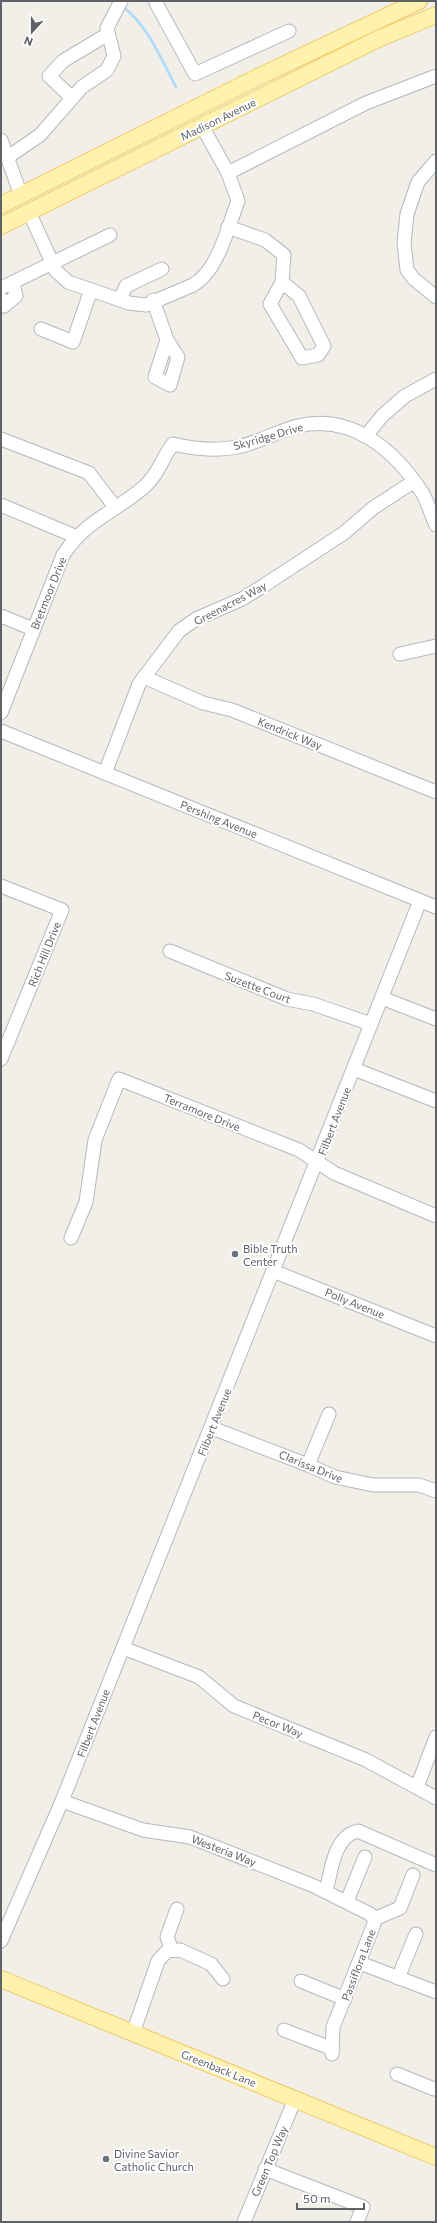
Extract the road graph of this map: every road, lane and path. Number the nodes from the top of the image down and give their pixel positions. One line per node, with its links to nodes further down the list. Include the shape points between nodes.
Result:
1 (157, 2): 5 (street, via 196,74)
2 (410, 3): 14 (main road, Madison Avenue)
3 (118, 6): 6 (street, via 107,28)
4 (436, 16): 9 (main road, Madison Avenue, via 396,31)
5 (289, 31)
6 (108, 34): 8 (street, via 114,50 112,62 107,70 82,86); 8 (street, via 63,61 49,76)
7 (436, 76): 13 (street, via 366,103)
8 (72, 98): 11 (street, via 40,135)
9 (202, 126): 13 (street); 16 (main road, Madison Avenue)
10 (1, 140): 11 (street)
11 (8, 157): 14 (street)
12 (436, 161): 26 (street, via 418,182 407,214 404,236 407,270)
13 (228, 173): 18 (street, via 238,201)
14 (21, 195): 15 (main road, Madison Avenue)
15 (1, 205)
16 (29, 212): 17 (main road, Madison Avenue); 20 (street)
17 (1, 226)
18 (228, 227): 22 (street, via 265,240 284,255); 28 (street, via 213,265 203,278 193,285)
19 (110, 235): 20 (street)
20 (52, 263): 23 (street); 25 (street, via 61,277 68,282)
21 (162, 269): 27 (street, via 126,286)
22 (282, 282): 22 (street, via 270,304 302,358 318,355 324,346 299,296)
23 (13, 283): 24 (street); 29 (street, via 16,296)
24 (1, 288)
25 (91, 290): 27 (street); 30 (street, via 72,342)
26 (436, 297)
27 (120, 300): 28 (street, via 146,305)
28 (153, 300): 31 (street)
29 (2, 306)
30 (41, 329)
31 (167, 340)
32 (436, 379): 33 (street, via 405,396 382,416)
33 (366, 436): 35 (street, Skyridge Drive, via 344,426 320,423 298,426 237,447 203,449); 36 (street, Skyridge Drive, via 390,452)
34 (1, 439): 38 (street, via 89,474)
35 (174, 444): 38 (street, Bretmoor Drive, via 155,475 144,487)
36 (413, 482): 39 (street, Skyridge Drive, via 423,494); 45 (street, Greenacres Way, via 373,508 344,533 263,586 228,606 196,619 179,631)
37 (1, 505): 40 (street)
38 (115, 507): 40 (street, Bretmoor Drive)
39 (436, 524)
40 (77, 536): 42 (street, Bretmoor Drive, via 59,562)
41 (1, 616): 42 (street)
42 (33, 629): 46 (street, Bretmoor Drive)
43 (436, 646): 44 (street)
44 (400, 654)
45 (144, 677): 48 (street, Greenacres Way, via 136,690); 49 (street, Kendrick Way, via 203,703 232,710)
46 (1, 713)
47 (1, 731): 48 (street, Pershing Avenue)
48 (105, 773): 51 (street, Pershing Avenue)
49 (436, 792)
50 (1, 886): 57 (street, Rich Hill Drive, via 62,910)
51 (420, 901): 52 (street, Pershing Avenue); 54 (street, Filbert Avenue)
52 (436, 907)
53 (170, 951): 56 (street, Suzette Court, via 287,999 313,1004)
54 (382, 998): 55 (street); 56 (street, Filbert Avenue)
55 (436, 1019)
56 (371, 1024): 59 (street, Filbert Avenue)
57 (6, 1030): 58 (street, Rich Hill Drive)
58 (1, 1059)
59 (354, 1069): 60 (street); 61 (street, Filbert Avenue)
60 (436, 1100)
61 (318, 1162): 62 (street, Terramore Drive, via 334,1173); 63 (street, Terramore Drive, via 299,1150 118,1079 95,1140 86,1202); 64 (street, Filbert Avenue)
62 (436, 1216)
63 (71, 1238)
64 (273, 1270): 65 (street, Polly Avenue); 67 (street, Filbert Avenue)
65 (436, 1336)
66 (329, 1414): 68 (street)
67 (212, 1428): 68 (street, Clarissa Drive); 70 (street, Filbert Avenue)
68 (308, 1465): 69 (street, Clarissa Drive, via 354,1482 419,1486)
69 (436, 1491)
70 (123, 1648): 72 (street, Pecor Way, via 199,1677 234,1706 366,1760); 74 (street, Filbert Avenue)
71 (436, 1738): 72 (street)
72 (417, 1787): 73 (street, Pecor Way)
73 (436, 1798)
74 (62, 1801): 78 (street, Westeria Way, via 143,1830 190,1837); 84 (street, Filbert Avenue)
75 (365, 1857): 80 (street)
76 (436, 1865): 79 (street, via 358,1831 350,1832 340,1844)
77 (413, 1875): 82 (street, via 400,1908)
78 (314, 1886): 79 (street, Passiflora Lane)
79 (326, 1892): 80 (street, Passiflora Lane)
80 (347, 1901): 82 (street, Passiflora Lane, via 368,1912)
81 (177, 1909): 85 (street, via 168,1937)
82 (374, 1919): 86 (street, Passiflora Lane)
83 (416, 1934): 87 (street)
84 (1, 1941)
85 (172, 1950): 89 (street, via 180,1950 210,1964); 94 (street, via 164,1953 158,1961)
86 (360, 1963): 87 (street); 92 (street, Passiflora Lane)
87 (398, 1978): 91 (street)
88 (1, 1979): 94 (main road, Greenback Lane)
89 (223, 1979)
90 (301, 1981): 92 (street)
91 (436, 1992)
92 (345, 1999): 93 (street, Passiflora Lane, via 333,2027 332,2051)
93 (284, 2030)
94 (133, 2032): 97 (main road, Greenback Lane)
95 (397, 2074): 96 (street)
96 (434, 2088)
97 (295, 2099): 98 (main road, Greenback Lane); 99 (street, Green Top Way)
98 (436, 2157)
99 (265, 2169): 100 (street, Green Top Way); 101 (street, via 363,2207)
100 (244, 2222)
101 (357, 2222)

